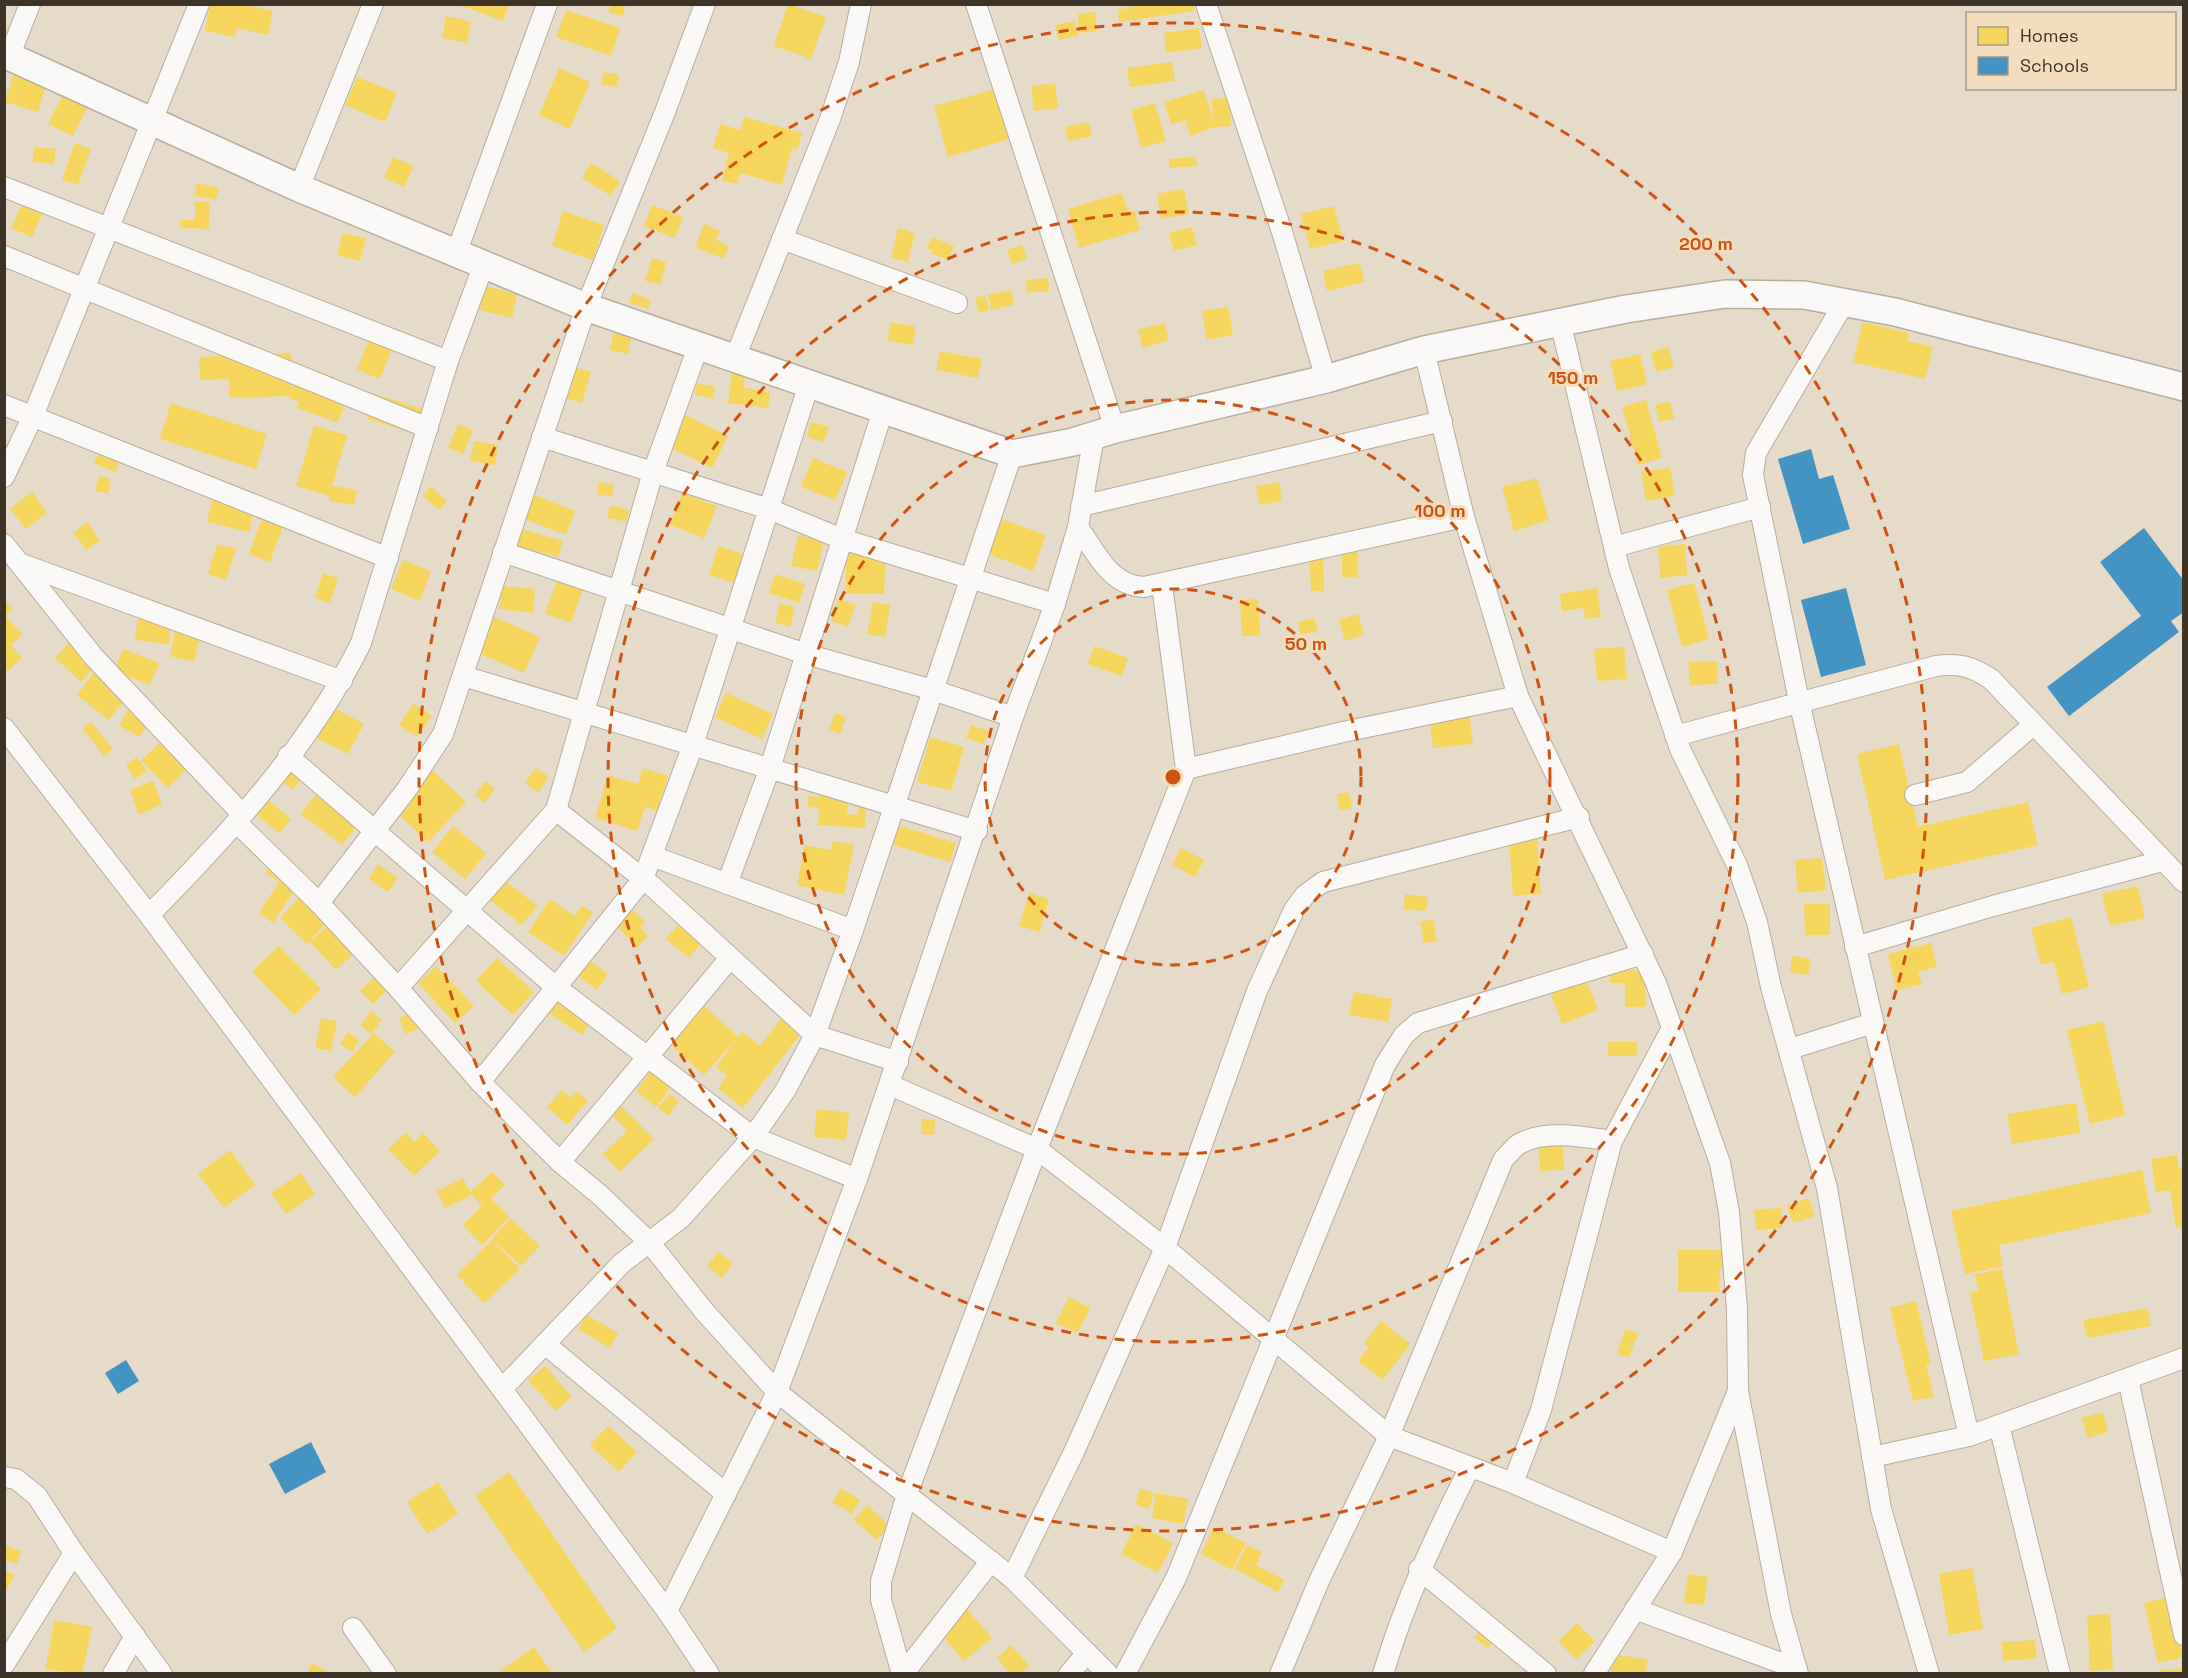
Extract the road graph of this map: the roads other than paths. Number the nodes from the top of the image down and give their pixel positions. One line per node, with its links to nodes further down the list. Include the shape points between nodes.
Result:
1 (30, 4): 9 (street)
2 (199, 4): 10 (street)
3 (373, 4): 12 (street)
4 (547, 4): 15 (street)
5 (705, 4): 21 (street, via 666,112)
6 (861, 4): 14 (street, via 849,62 830,119)
7 (976, 4): 35 (street)
8 (1206, 4): 27 (street)
9 (7, 56): 10 (main road)
10 (152, 121): 12 (main road); 13 (street)
11 (4, 187): 13 (street)
12 (300, 188): 15 (main road)
13 (109, 229): 18 (street); 26 (street)
14 (782, 239): 19 (street); 25 (street)
15 (456, 254): 17 (main road)
16 (4, 256): 18 (street)
17 (484, 264): 21 (main road); 26 (street)
18 (85, 288): 32 (street); 34 (street)
19 (957, 303)
20 (1844, 303): 22 (main road, via 1804,295 1725,294); 29 (main road, via 1895,312); 41 (street, via 1756,453 1753,475)
21 (586, 307): 23 (main road); 36 (street)
22 (1560, 321): 24 (main road); 47 (street)
23 (698, 346): 25 (main road); 38 (street)
24 (1424, 350): 27 (main road); 33 (street)
25 (735, 358): 28 (main road)
26 (448, 361): 34 (street)
27 (1326, 379): 35 (main road)
28 (809, 384): 31 (main road); 42 (street)
29 (2184, 387)
30 (4, 405): 32 (street)
31 (883, 410): 37 (main road); 45 (street)
32 (33, 416): 39 (street); 49 (street)
33 (1442, 421): 40 (street); 43 (street)
34 (428, 428): 49 (street)
35 (1104, 432): 37 (main road); 40 (street)
36 (542, 437): 38 (street); 48 (street)
37 (1012, 454): 51 (street)
38 (652, 472): 42 (street); 53 (street)
39 (4, 477)
40 (1081, 506): 44 (street)
41 (1760, 507): 47 (street); 61 (street)
42 (769, 509): 45 (street); 55 (street)
43 (1464, 517): 52 (street); 60 (street)
44 (1078, 527): 52 (street, via 1123,584); 54 (street)
45 (842, 538): 51 (street); 56 (street)
46 (4, 544): 50 (street)
47 (1614, 547): 66 (street)
48 (503, 552): 53 (street); 57 (street)
49 (388, 558): 58 (street, via 361,643)
50 (19, 563): 58 (street); 74 (street, via 93,656)
51 (971, 578): 54 (street); 59 (street)
52 (1161, 585): 70 (street)
53 (619, 590): 55 (street); 62 (street)
54 (1055, 604): 63 (street)
55 (730, 628): 56 (street); 67 (street)
56 (806, 654): 59 (street); 69 (street)
57 (463, 676): 62 (street); 77 (street, via 443,734)
58 (342, 681): 68 (street)
59 (933, 690): 63 (street); 72 (street)
60 (1518, 696): 70 (street); 75 (street)
61 (1799, 701): 64 (street, via 1959,663 1991,679); 66 (street); 87 (street)
62 (584, 712): 67 (street); 73 (street)
63 (1013, 717): 76 (street)
64 (2033, 725): 71 (street, via 1966,782); 79 (street)
65 (4, 728): 85 (street)
66 (1675, 736): 95 (street, via 1740,874 1757,922)
67 (693, 745): 69 (street); 78 (street)
68 (288, 756): 74 (street); 77 (street)
69 (770, 768): 72 (street); 82 (street)
70 (1186, 769): 102 (street)
71 (1915, 795)
72 (895, 806): 76 (street); 86 (street)
73 (556, 810): 80 (street); 84 (street)
74 (239, 818): 83 (street); 85 (street)
75 (1579, 818): 88 (street); 106 (street, via 1352,872 1323,882 1305,895 1294,910 1257,991)
76 (977, 831): 97 (street)
77 (374, 832): 83 (street); 84 (street)
78 (652, 856): 80 (street); 82 (street)
79 (2162, 861): 81 (street); 87 (street)
80 (643, 879): 89 (street); 91 (street)
81 (2184, 882)
82 (727, 884): 86 (street)
83 (319, 903): 90 (street)
84 (467, 912): 90 (street); 91 (street)
85 (149, 915): 111 (street)
86 (853, 930): 94 (street)
87 (1855, 947): 92 (street)
88 (1643, 954): 93 (street); 107 (street, via 1418,1023 1404,1035 1385,1065)
89 (730, 958): 94 (street); 96 (street)
90 (398, 988): 98 (street)
91 (557, 988): 96 (street); 98 (street)
92 (1873, 1023): 95 (street); 116 (street)
93 (1672, 1028): 101 (street); 112 (street, via 1720,1163 1729,1212 1737,1309)
94 (815, 1035): 97 (street); 100 (street, via 785,1091)
95 (1790, 1049): 117 (street, via 1827,1188)
96 (648, 1058): 100 (street); 103 (street)
97 (897, 1062): 99 (street)
98 (480, 1082): 103 (street)
99 (890, 1085): 102 (street); 104 (street)
100 (753, 1137): 104 (street); 105 (street, via 681,1218)
101 (1612, 1142): 115 (street, via 1542,1137 1519,1144 1503,1160); 120 (street, via 1541,1410)
102 (1037, 1149): 106 (street); 122 (street)
103 (560, 1162): 105 (street)
104 (857, 1179): 113 (street)
105 (650, 1243): 108 (street, via 622,1263); 113 (street, via 704,1311)
106 (1165, 1248): 107 (street); 128 (street, via 1074,1452)
107 (1275, 1338): 115 (street); 144 (street, via 1176,1578)
108 (545, 1344): 111 (street); 121 (street)
109 (2184, 1358): 110 (street)
110 (2128, 1378): 114 (street); 125 (street)
111 (502, 1389): 130 (street)
112 (1738, 1391): 123 (street); 137 (street, via 1781,1614)
113 (777, 1392): 121 (street); 122 (street)
114 (2000, 1425): 116 (street); 150 (street)
115 (1389, 1436): 118 (street); 145 (street, via 1319,1581)
116 (1969, 1436): 117 (street)
117 (1872, 1457): 149 (street, via 1881,1509)
118 (1470, 1467): 120 (street); 127 (street)
119 (4, 1478): 124 (street, via 16,1479 37,1496)
120 (1513, 1484): 123 (street)
121 (726, 1494): 130 (street)
122 (907, 1494): 126 (street); 141 (street, via 881,1581 881,1600)
123 (1672, 1552): 129 (street)
124 (74, 1553): 133 (street); 135 (street)
125 (2175, 1553): 132 (street)
126 (991, 1561): 128 (street); 141 (street)
127 (1419, 1569): 146 (street); 147 (street)
128 (1012, 1578): 134 (street)
129 (1635, 1609): 137 (street); 148 (street)
130 (667, 1611): 136 (street)
131 (354, 1628): 140 (street)
132 (2184, 1635)
133 (135, 1636): 138 (street); 139 (street)
134 (1087, 1653): 142 (street); 143 (street)
135 (4, 1665)
136 (700, 1668)
137 (1797, 1671)
138 (112, 1674)
139 (162, 1674)
140 (386, 1674)
141 (902, 1674)
142 (1069, 1674)
143 (1108, 1674)
144 (1125, 1674)
145 (1280, 1674)
146 (1383, 1674)
147 (1546, 1674)
148 (1594, 1674)
149 (1929, 1674)
150 (2060, 1674)

